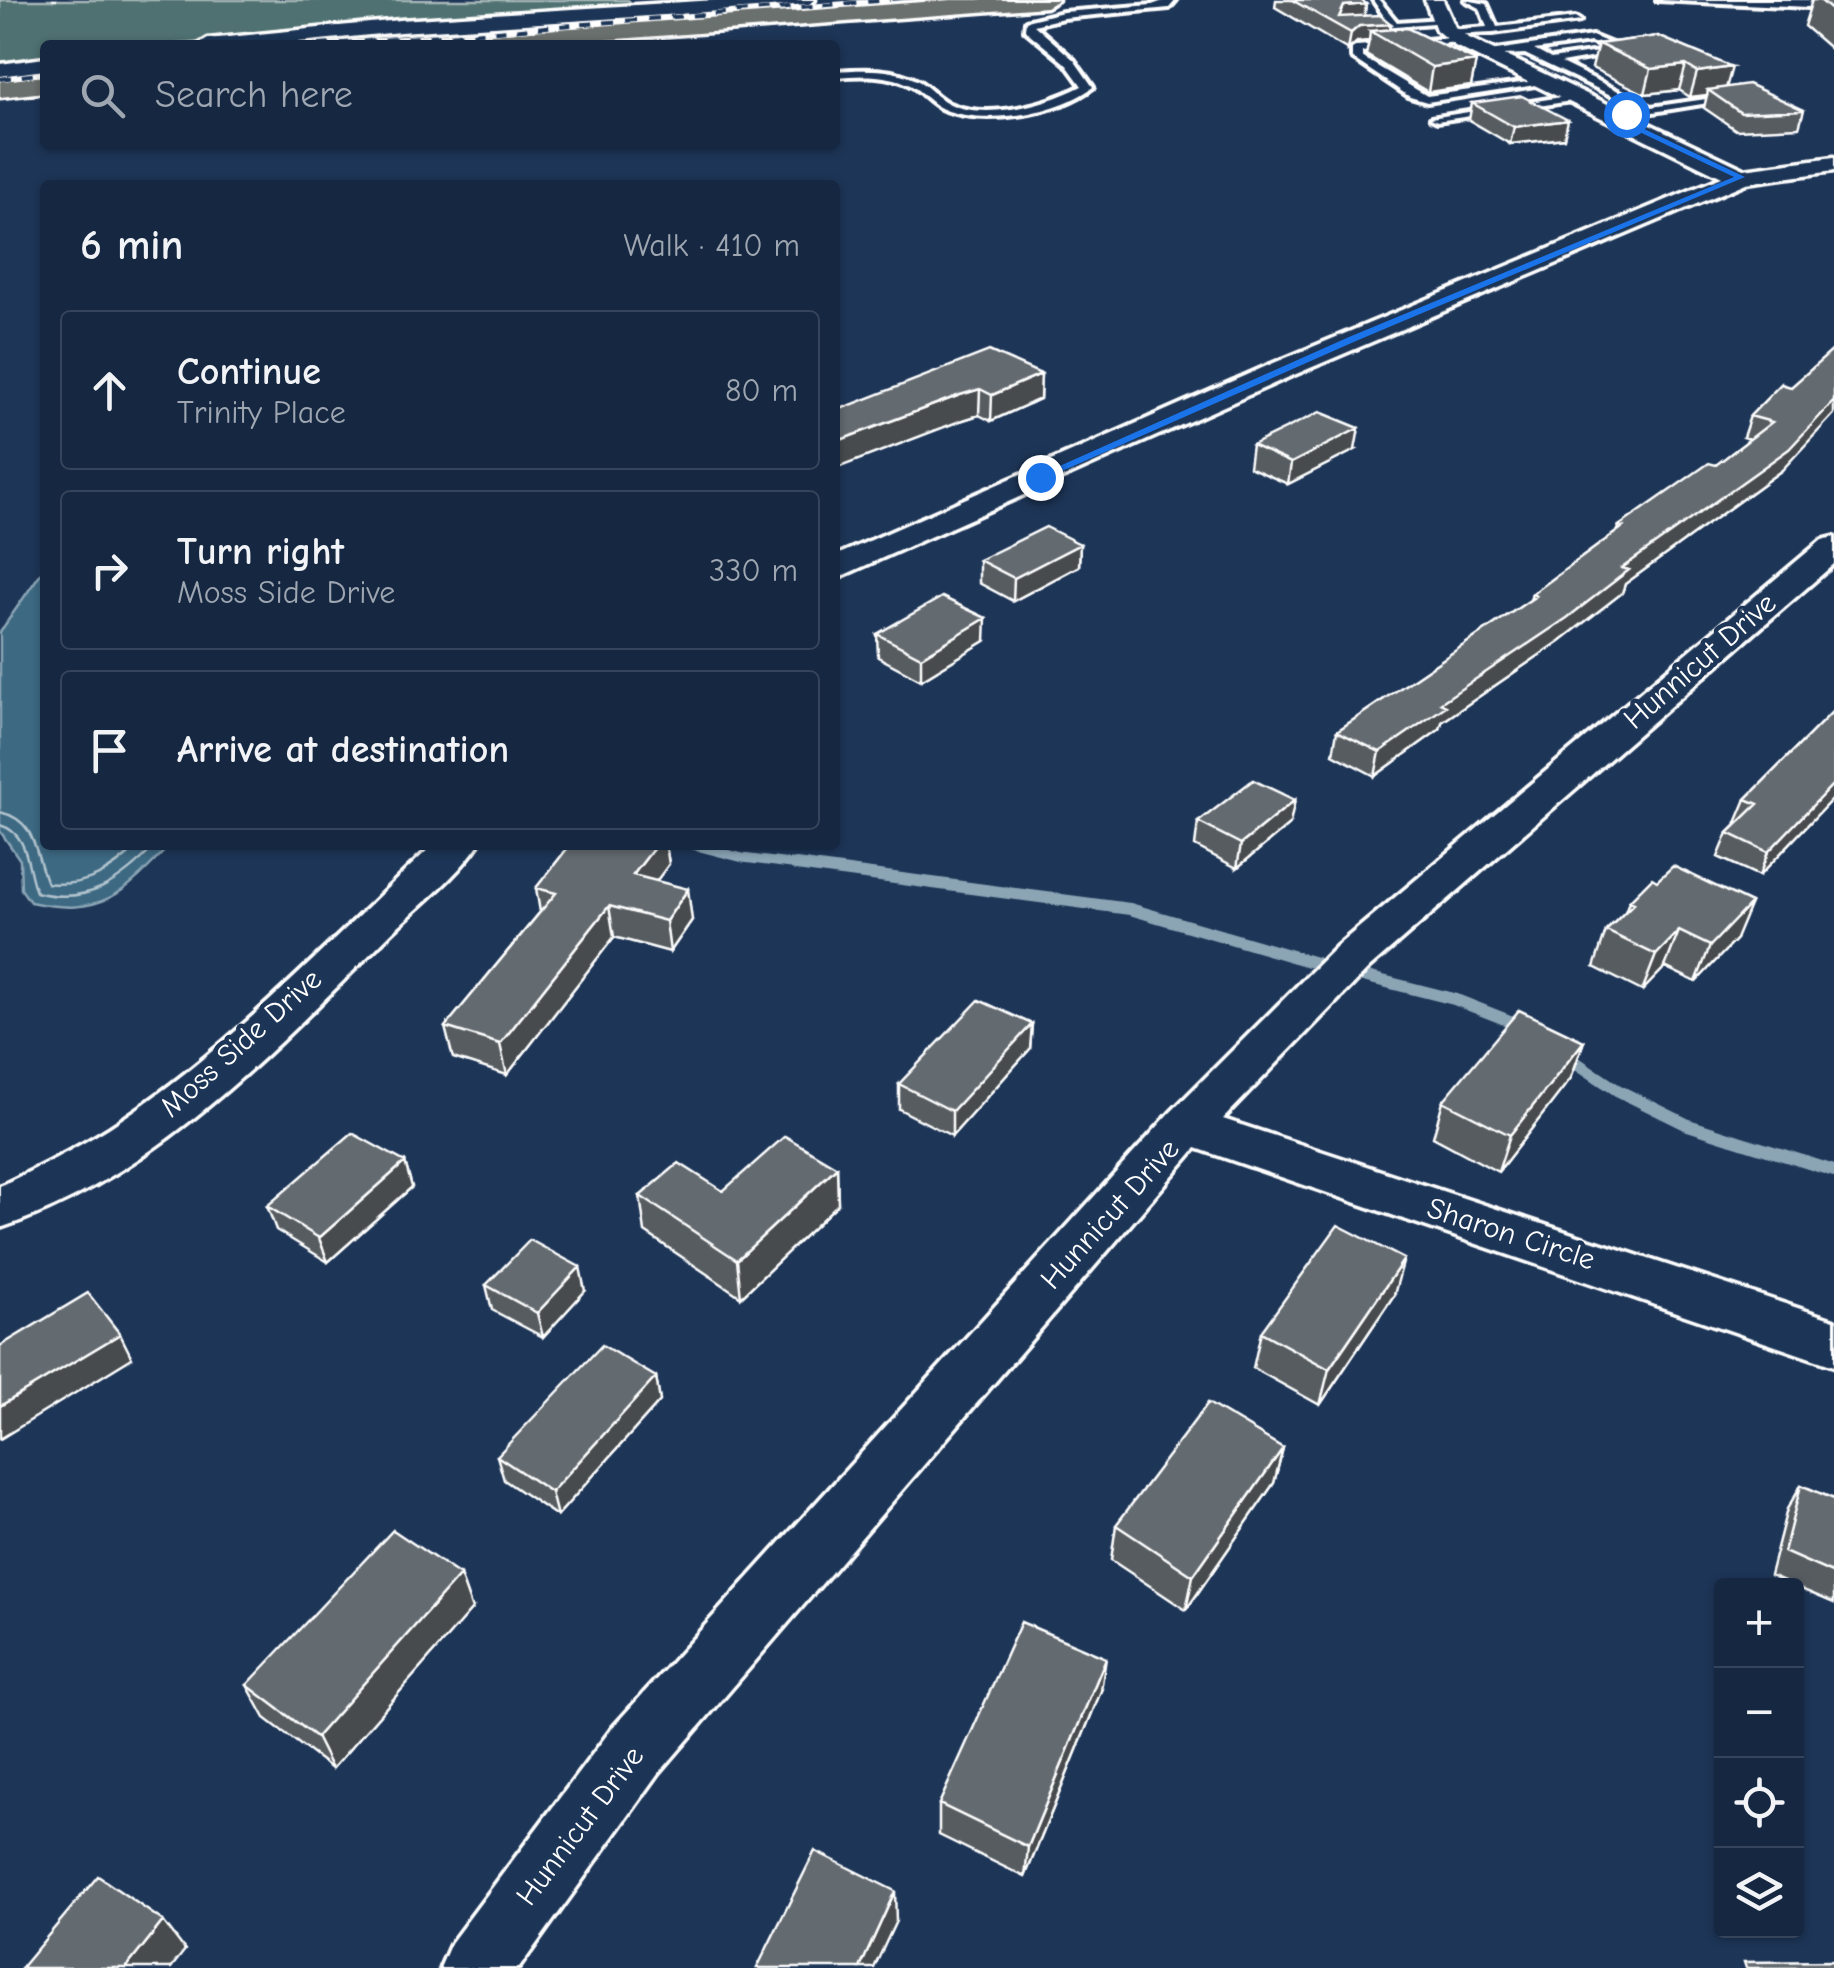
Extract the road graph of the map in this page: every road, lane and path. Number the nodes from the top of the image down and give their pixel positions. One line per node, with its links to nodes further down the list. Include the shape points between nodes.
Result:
1 (52, 0): 2 (path)
2 (59, 0)
3 (806, 0): 21 (street)
4 (1046, 0): 22 (highway)
5 (1171, 0): 28 (lane, via 1146,10 1028,23 1088,87 1068,100 969,112 945,107 912,82)
6 (1470, 0): 20 (lane, via 1488,12)
7 (1662, 0): 10 (lane)
8 (1834, 1): 11 (lane)
9 (1376, 2): 18 (lane)
10 (1684, 2): 11 (lane); 13 (lane)
11 (1812, 4): 12 (lane)
12 (1834, 12)
13 (1714, 15)
14 (1786, 16): 15 (lane)
15 (1804, 16)
16 (1575, 21): 20 (lane)
17 (1445, 24): 18 (lane); 20 (lane); 24 (street); 27 (lane, via 1357,49 1357,58 1428,99)
18 (1395, 25): 19 (lane)
19 (1342, 28)
20 (1493, 30)
21 (260, 40)
22 (505, 40)
23 (1521, 50): 24 (lane); 27 (lane); 27 (lane, via 1592,39 1624,51)
24 (1481, 53): 27 (street)
25 (40, 65): 26 (street)
26 (0, 70)
27 (1546, 73): 32 (street); 33 (lane)
28 (840, 74)
29 (40, 85): 30 (highway)
30 (0, 89)
31 (1752, 95): 33 (lane)
32 (1574, 98): 34 (street); 35 (lane)
33 (1650, 110): 34 (lane)
34 (1610, 116): 37 (street)
35 (1437, 118)
36 (1834, 164): 37 (street)
37 (1741, 177): 39 (street, via 1248,384)
38 (1834, 547): 41 (street, Hunnicut Drive, via 1353,956)
39 (840, 567)
40 (452, 850): 42 (street, Moss Side Drive, via 221,1066 144,1129)
41 (1186, 1126): 43 (street, Sharon Circle); 44 (street, Hunnicut Drive, via 636,1750)
42 (0, 1208)
43 (1834, 1343)
44 (476, 1968)

